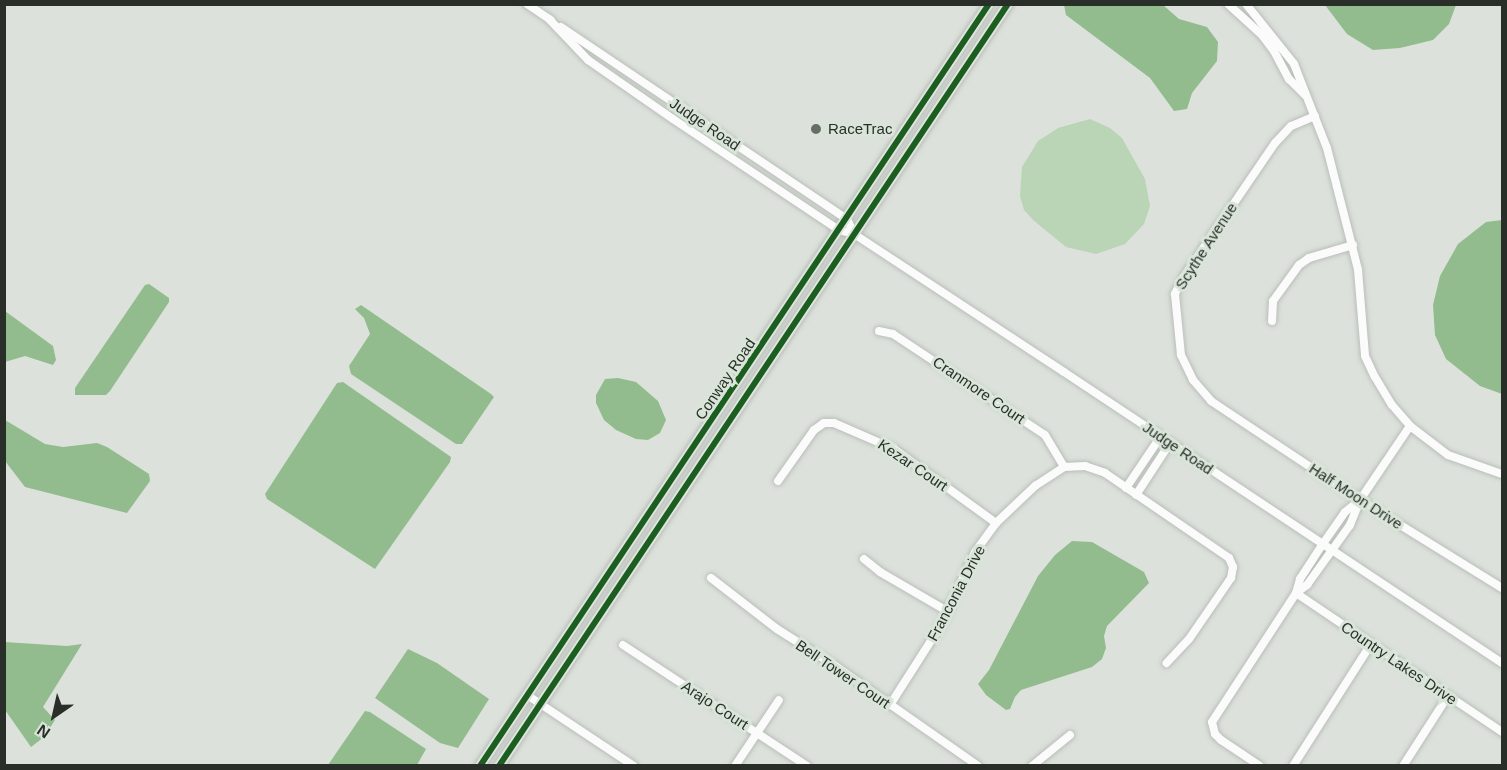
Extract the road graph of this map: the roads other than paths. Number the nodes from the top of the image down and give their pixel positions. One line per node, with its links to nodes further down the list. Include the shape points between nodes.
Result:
1 (527, 4): 6 (street, Judge Road)
2 (989, 4): 7 (main road, Conway Road)
3 (1008, 4): 10 (main road, Conway Road)
4 (1228, 4): 9 (street, via 1262,35)
5 (1246, 4): 8 (street)
6 (549, 19): 13 (street, Judge Road); 14 (street, Judge Road, via 588,60)
7 (956, 54): 10 (main road, via 958,68); 13 (main road, Conway Road)
8 (1294, 64): 9 (street); 11 (street)
9 (1284, 70): 11 (street)
10 (953, 87): 15 (main road, Conway Road)
11 (1306, 96): 12 (street)
12 (1315, 116): 16 (street); 19 (street, Scythe Avenue, via 1291,126 1275,143 1175,294 1181,355 1193,380)
13 (847, 219): 14 (main road, Conway Road); 15 (street)
14 (839, 230): 15 (street, Judge Road); 29 (main road, Conway Road)
15 (854, 234): 21 (street, Judge Road); 33 (main road, Conway Road)
16 (1353, 245): 17 (street, via 1309,258 1299,265 1273,301); 20 (street, via 1365,356 1392,405)
17 (1272, 321)
18 (879, 331): 23 (street, Cranmore Court, via 893,334 1045,435)
19 (1211, 400): 31 (street, Half Moon Drive)
20 (1410, 426): 26 (street, via 1448,455); 31 (street)
21 (1161, 436): 22 (street, Judge Road); 24 (street)
22 (1170, 443): 25 (street); 36 (street, Judge Road)
23 (1064, 466): 28 (street, via 1084,466 1105,473); 34 (street, Franconia Drive, via 1035,486)
24 (1140, 466): 25 (street); 28 (street)
25 (1150, 473): 30 (street)
26 (1503, 474)
27 (778, 481): 34 (street, Kezar Court, via 814,430 824,423 834,423 894,449)
28 (1126, 488): 30 (street)
29 (665, 491): 33 (main road); 47 (main road, Conway Road)
30 (1136, 495): 45 (street, via 1229,558 1233,567 1231,578 1189,639)
31 (1360, 500): 32 (street); 35 (street); 40 (street, Half Moon Drive)
32 (1340, 519): 35 (street); 36 (street)
33 (662, 522): 50 (main road, Conway Road)
34 (996, 523): 42 (street, Franconia Drive, via 975,552)
35 (1350, 525): 37 (street)
36 (1322, 545): 37 (street, Judge Road); 41 (street, via 1300,579)
37 (1331, 551): 41 (street, via 1307,585); 46 (street, Judge Road)
38 (864, 559): 42 (street)
39 (711, 578): 51 (street, Bell Tower Court, via 777,629)
40 (1503, 588)
41 (1296, 593): 43 (street, Country Lakes Drive); 62 (street, via 1212,722 1215,734)
42 (947, 611): 51 (street, Franconia Drive)
43 (1371, 644): 48 (street, Country Lakes Drive); 63 (street)
44 (623, 645): 53 (street, Arajo Court)
45 (1167, 663)
46 (1503, 663)
47 (527, 695): 50 (street); 55 (main road, Conway Road)
48 (1448, 696): 52 (street, Country Lakes Drive); 64 (street)
49 (779, 700): 53 (street)
50 (540, 703): 56 (main road, Conway Road); 57 (street)
51 (891, 705): 60 (street, Bell Tower Court)
52 (1503, 732)
53 (757, 733): 58 (street); 59 (street, Arajo Court)
54 (1070, 735): 61 (street)
55 (480, 765)
56 (498, 765)
57 (634, 765)
58 (735, 765)
59 (807, 765)
60 (978, 765)
61 (1032, 765)
62 (1260, 765)
63 (1293, 765)
64 (1403, 765)

